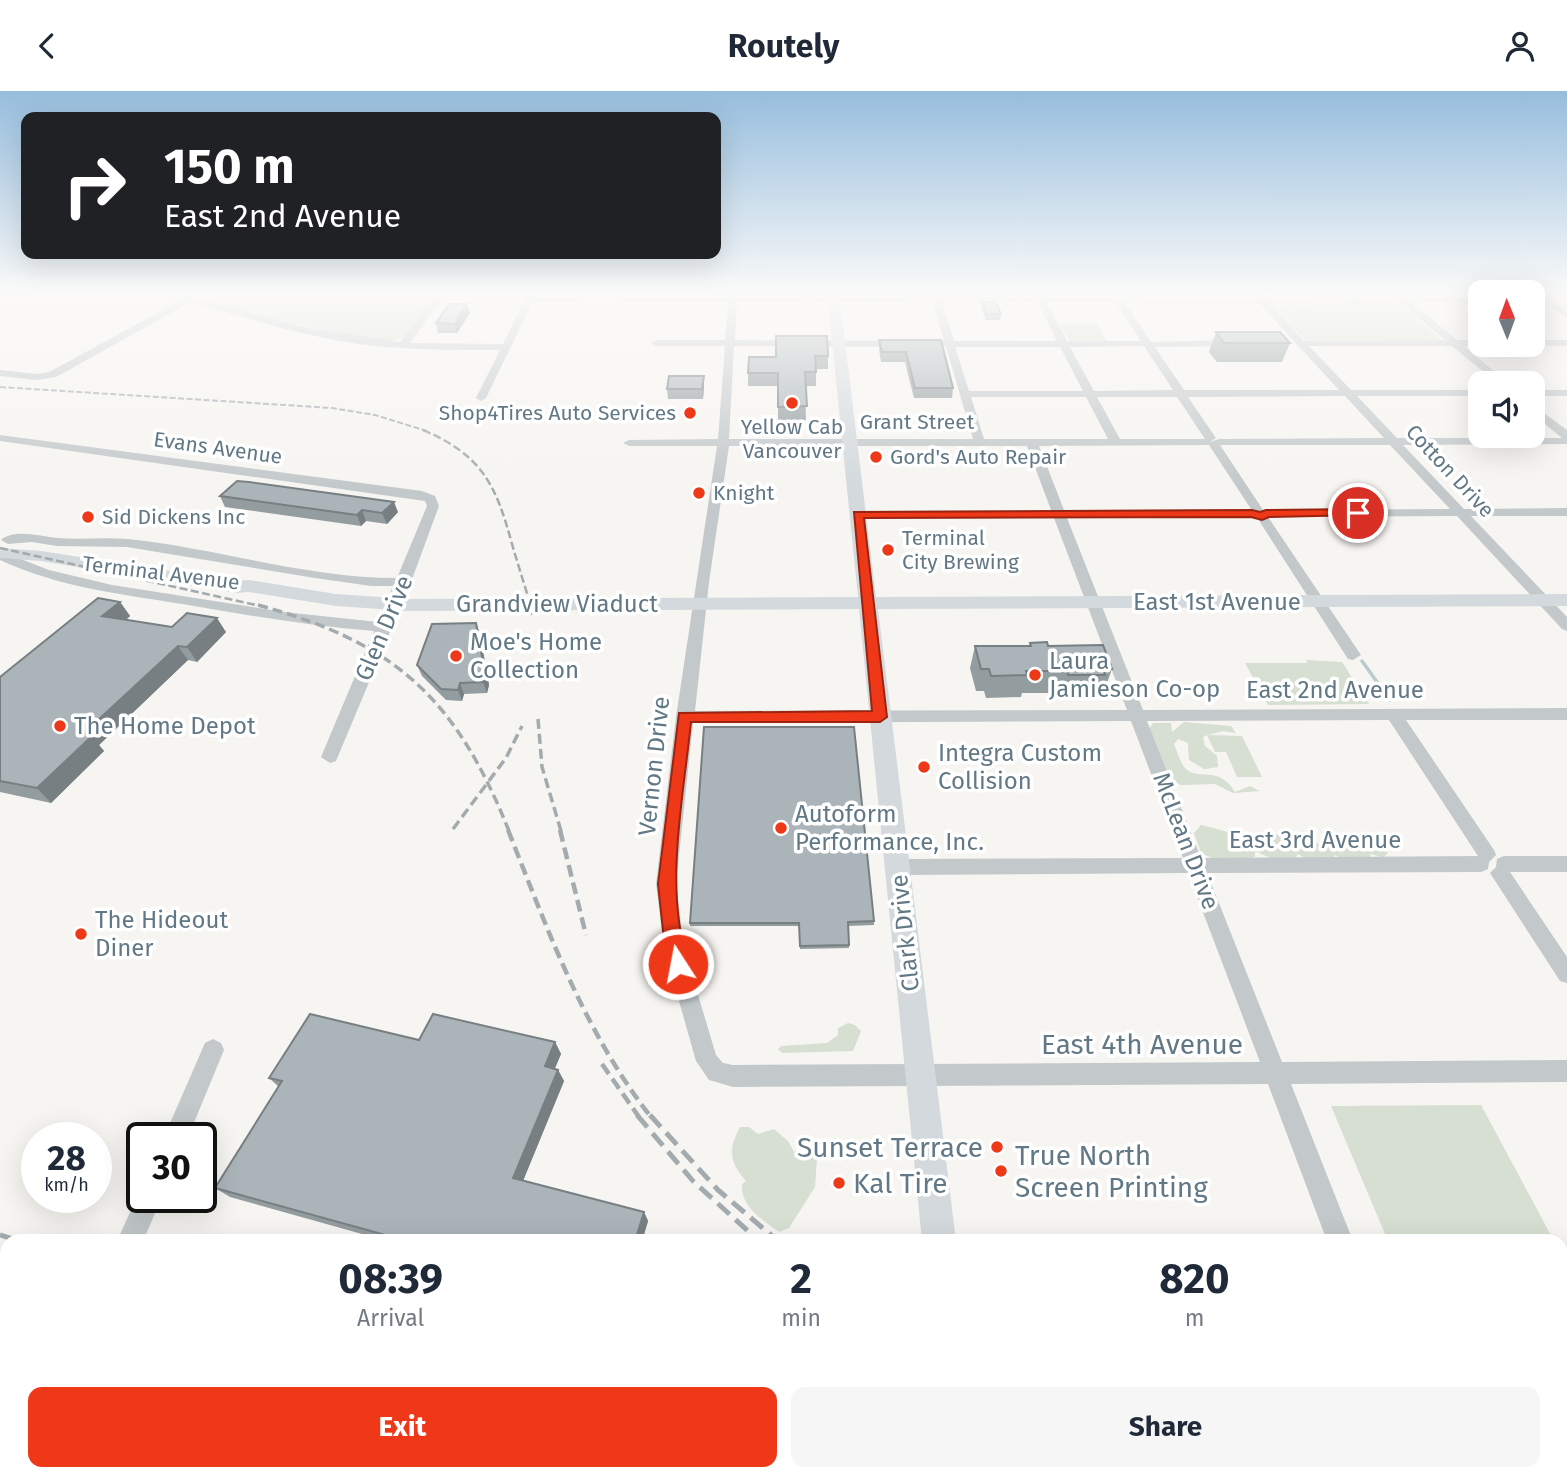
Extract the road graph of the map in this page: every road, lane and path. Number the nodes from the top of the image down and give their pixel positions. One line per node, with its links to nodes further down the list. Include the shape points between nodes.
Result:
1 (85, 357): 11 (street, via 37,377)
2 (501, 357): 19 (street)
3 (728, 357): 29 (street, Vernon Drive)
4 (841, 357): 23 (main road, Clark Drive)
5 (953, 357): 14 (street)
6 (1070, 357): 15 (street)
7 (1156, 357): 16 (street)
8 (1314, 357): 17 (street, Cotton Drive)
9 (1471, 357): 10 (street)
10 (1488, 371)
11 (0, 373)
12 (1545, 393): 13 (street)
13 (1567, 393)
14 (964, 394): 15 (street); 24 (street)
15 (1090, 394): 16 (street); 26 (street)
16 (1181, 394): 17 (street); 30 (street)
17 (1349, 394): 18 (street); 27 (street, Cotton Drive)
18 (1468, 394)
19 (481, 398)
20 (1545, 418): 21 (street)
21 (1567, 436)
22 (0, 438): 32 (street, Evans Avenue)
23 (850, 441): 24 (street, Grant Street); 29 (street, Grant Street); 37 (main road, Clark Drive)
24 (979, 441): 25 (street, Grant Street)
25 (1031, 441): 26 (street, Grant Street); 35 (street, McLean Drive)
26 (1115, 441): 30 (street, Grant Street)
27 (1393, 441): 28 (street, Grant Street); 30 (street, Grant Street); 33 (street, Cotton Drive)
28 (1567, 441)
29 (722, 442): 31 (street, Grant Street); 57 (street, Vernon Drive)
30 (1212, 442): 36 (street)
31 (629, 443)
32 (431, 499): 42 (street, Glen Drive, via 433,506)
33 (1459, 512): 34 (street); 36 (street); 45 (street, Cotton Drive)
34 (1567, 512)
35 (1059, 513): 36 (street); 37 (street); 47 (street, McLean Drive)
36 (1259, 513): 48 (street)
37 (858, 515): 50 (main road, Clark Drive)
38 (2, 547): 39 (street, Terminal Avenue, via 32,538); 40 (main road, Terminal Avenue); 41 (street, Terminal Avenue)
39 (142, 547): 40 (street, via 106,546); 42 (street, Terminal Avenue, via 360,580)
40 (79, 557): 41 (street); 43 (main road, Terminal Avenue)
41 (58, 576): 44 (street, Terminal Avenue)
42 (404, 582): 52 (street, Glen Drive)
43 (249, 586): 50 (main road, Grandview Viaduct, via 336,600 409,605)
44 (115, 591): 49 (street); 52 (street, Terminal Avenue)
45 (1543, 600): 46 (main road, East 1st Avenue); 48 (main road, East 1st Avenue); 51 (street, Cotton Drive)
46 (1567, 600)
47 (1094, 602): 48 (main road, East 1st Avenue); 50 (main road, East 1st Avenue); 55 (street, McLean Drive)
48 (1318, 602): 53 (street)
49 (99, 603)
50 (866, 603): 58 (main road, Clark Drive)
51 (1567, 626)
52 (385, 627): 59 (street, Glen Drive)
53 (1353, 655)
54 (1567, 714): 56 (street, East 2nd Avenue)
55 (1137, 715): 56 (street, East 2nd Avenue); 58 (street, East 2nd Avenue); 62 (street, McLean Drive)
56 (1394, 715): 61 (street)
57 (684, 717): 58 (street, East 2nd Avenue); 66 (street, Vernon Drive, via 666,884 674,949 707,1061)
58 (880, 717): 63 (main road, Clark Drive)
59 (330, 757)
60 (1567, 863): 61 (street, East 3rd Avenue)
61 (1493, 864): 62 (street, East 3rd Avenue); 64 (street)
62 (1195, 865): 63 (street, East 3rd Avenue); 68 (street, McLean Drive)
63 (897, 867): 69 (main road, Clark Drive)
64 (1567, 974)
65 (214, 1050): 70 (street)
66 (717, 1072): 69 (street, East 4th Avenue, via 733,1076)
67 (1567, 1072): 68 (street, East 4th Avenue)
68 (1275, 1073): 69 (street, East 4th Avenue); 74 (street, McLean Drive)
69 (921, 1074): 73 (main road, Clark Drive)
70 (183, 1122)
71 (143, 1213): 72 (street)
72 (133, 1234)
73 (938, 1234)
74 (1337, 1234)

